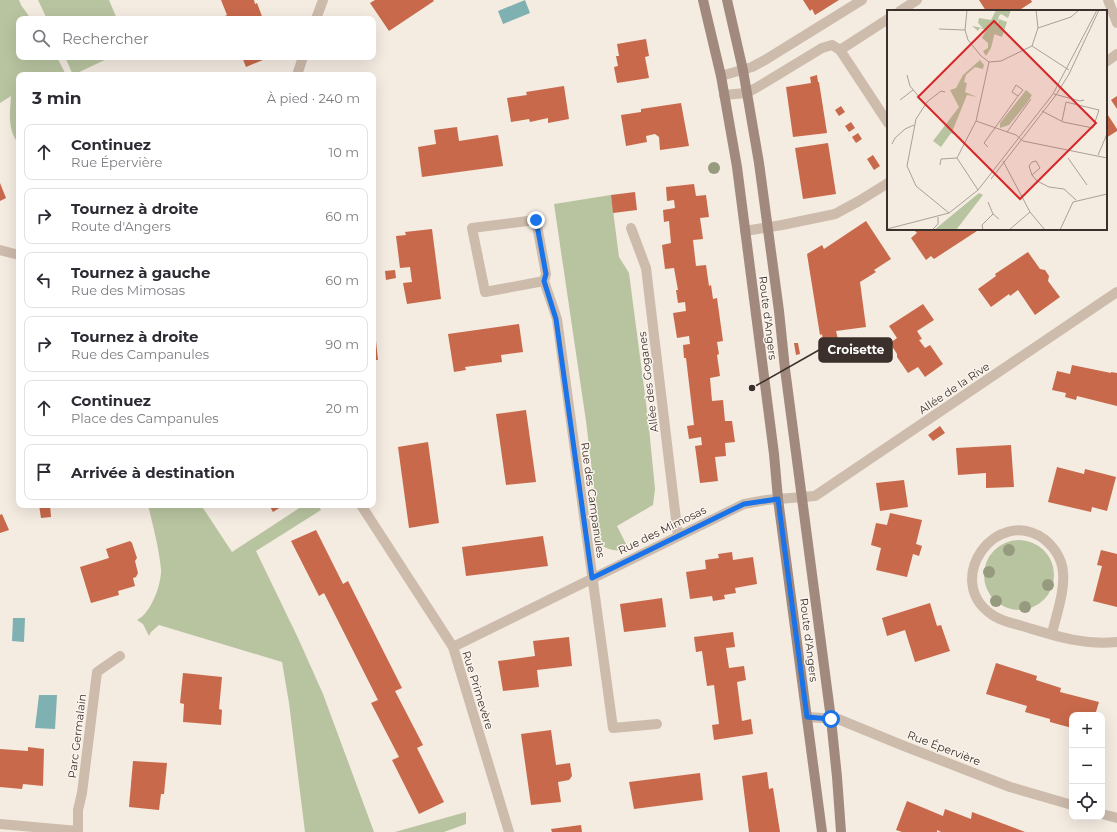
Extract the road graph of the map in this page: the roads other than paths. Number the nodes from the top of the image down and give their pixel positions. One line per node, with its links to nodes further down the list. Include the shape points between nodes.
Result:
1 (323, 0): 8 (street)
2 (703, 0): 17 (street, Route d'Angers)
3 (727, 0): 15 (street, Route d'Angers)
4 (862, 0): 15 (street, via 765,60)
5 (916, 0): 7 (street)
6 (1108, 0): 10 (street)
7 (901, 10)
8 (317, 16)
9 (887, 20): 11 (street)
10 (1117, 23)
11 (840, 50): 18 (street, via 832,46 822,48); 20 (street)
12 (1117, 54): 14 (street)
13 (302, 60): 16 (street)
14 (1107, 61)
15 (743, 70): 17 (street); 18 (street, Route d'Angers)
16 (298, 72)
17 (721, 76): 19 (street, Route d'Angers)
18 (746, 93): 19 (street); 23 (street, Route d'Angers, via 759,163)
19 (724, 94): 24 (street, Route d'Angers)
20 (887, 121)
21 (887, 184): 23 (street, via 835,214)
22 (631, 228): 32 (street, Allée des Goganes, via 646,268)
23 (767, 228): 24 (street); 29 (street, Route d'Angers)
24 (745, 231): 30 (street, Route d'Angers)
25 (0, 250): 26 (street)
26 (16, 254)
27 (544, 281): 27 (street, Rue des Campanules, via 546,274 536,220 472,228 485,292); 33 (street, Rue des Campanules, via 556,319)
28 (1117, 292): 29 (street, Allée de la Rive, via 849,474 815,496)
29 (802, 498): 30 (street, Rue des Mimosas); 39 (street, Route d'Angers)
30 (778, 499): 32 (street, Rue des Mimosas, via 744,504); 38 (street, Route d'Angers)
31 (363, 508): 36 (street, Rue Primevère)
32 (678, 536): 33 (street, Rue des Mimosas)
33 (592, 578): 36 (street, Rue des Mimosas); 40 (street, Rue des Campanules, via 613,728)
34 (1052, 634): 34 (street, via 1000,619 990,614 977,598 972,576 974,564 978,553 998,536 1008,532 1030,533 1044,540 1056,551 1061,560 1064,580); 35 (street, via 1089,642)
35 (1117, 642)
36 (453, 647): 46 (street, Rue Primevère)
37 (120, 656): 45 (street, Parc Germalain, via 97,672 78,810)
38 (807, 717): 39 (street, Rue Épervière); 47 (street, Route d'Angers)
39 (831, 719): 41 (street, Rue Épervière, via 838,719 1010,787); 48 (street, Route d'Angers)
40 (657, 724)
41 (1069, 804)
42 (1105, 815): 43 (street)
43 (1117, 818)
44 (0, 824): 45 (street, Parc Germalain)
45 (78, 832)
46 (509, 832)
47 (822, 832)
48 (841, 832)

